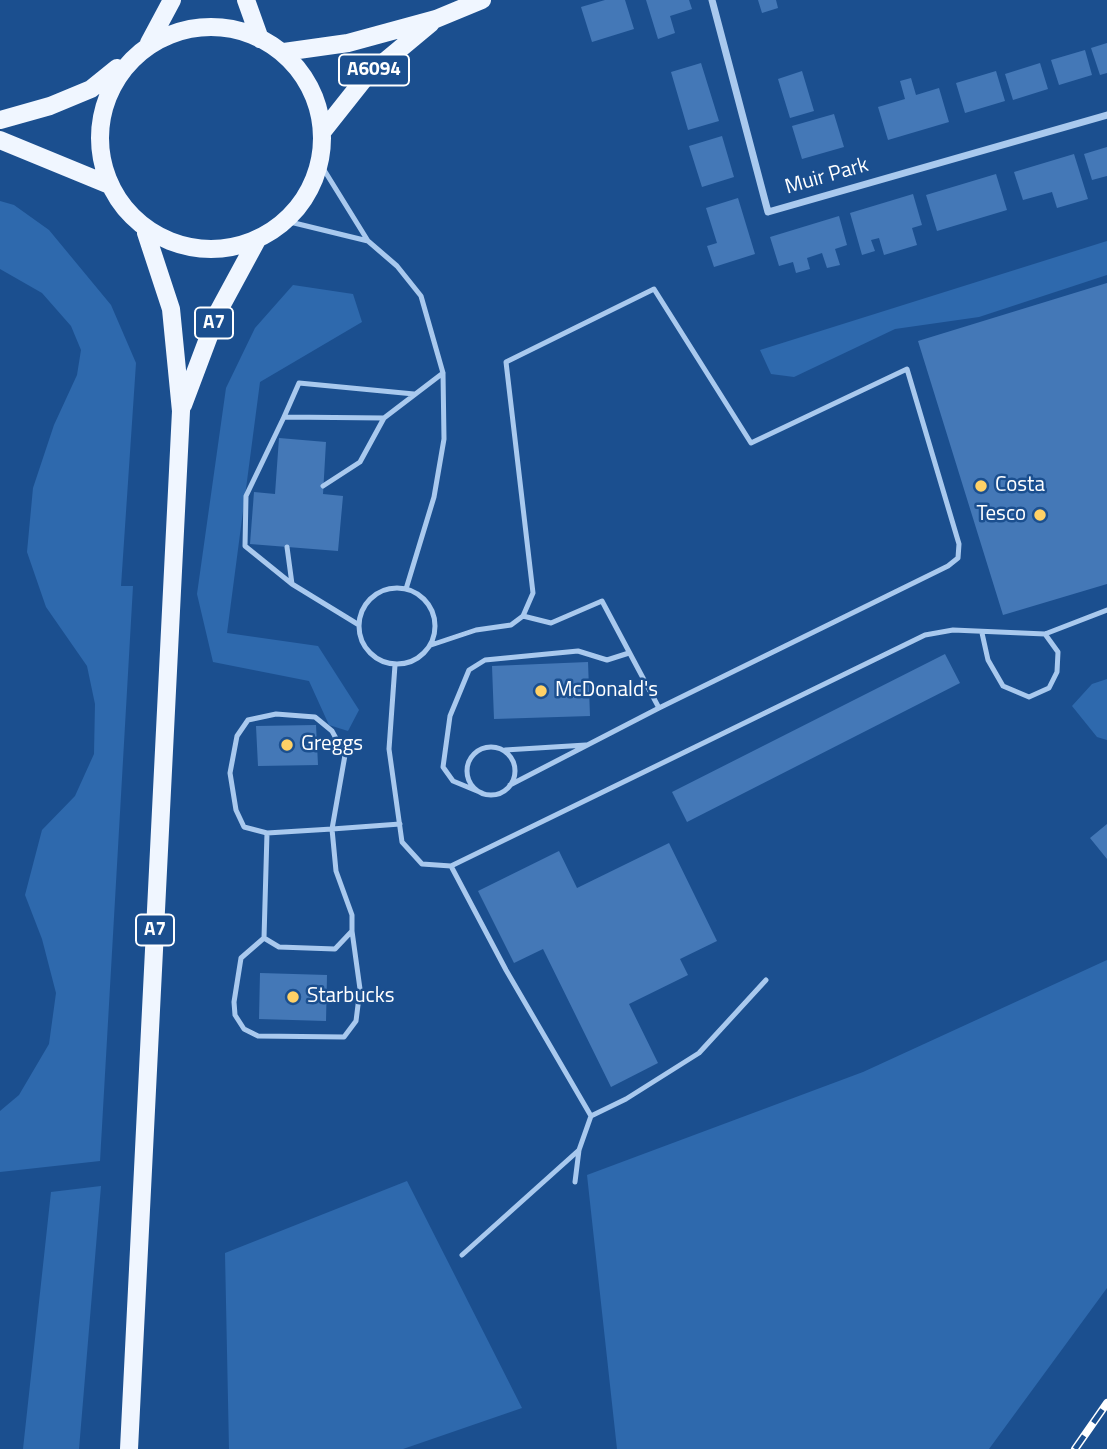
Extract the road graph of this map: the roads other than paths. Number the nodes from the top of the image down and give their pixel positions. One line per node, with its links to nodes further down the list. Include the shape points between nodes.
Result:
1 (172, 0): 7 (main road)
2 (246, 0): 6 (main road)
3 (482, 0): 5 (main road, A6094)
4 (712, 0): 10 (street, Muir Park, via 768,212)
5 (436, 19): 8 (main road, A6094, via 348,43); 12 (main road, A6094, via 365,78)
6 (260, 38): 7 (main road, via 211,27 188,29); 8 (main road)
7 (149, 43): 9 (main road)
8 (284, 52): 12 (main road, via 313,88)
9 (126, 62): 11 (main road, via 91,89); 15 (main road, via 111,85 101,120)
10 (1107, 115)
11 (0, 120)
12 (323, 131): 14 (main road)
13 (0, 140): 15 (main road)
14 (321, 165): 16 (main road, via 306,197); 19 (lane)
15 (107, 184): 17 (main road)
16 (286, 221): 18 (main road); 19 (lane)
17 (146, 233): 18 (main road, via 184,246 216,248); 22 (main road, A7, via 171,309)
18 (257, 240): 22 (main road, A7, via 218,312)
19 (368, 241): 20 (lane, via 397,266 421,296)
20 (443, 373): 21 (lane); 28 (lane, via 444,439 434,497)
21 (414, 394): 23 (lane, via 299,383); 24 (lane)
22 (181, 411): 53 (main road, A7)
23 (284, 416): 24 (lane); 27 (lane, via 246,496 245,546)
24 (384, 418): 25 (lane, via 360,462)
25 (323, 486)
26 (287, 547): 27 (lane)
27 (292, 584): 31 (lane)
28 (406, 589): 31 (lane, via 394,587 374,595); 34 (lane, via 426,600 432,611 435,634)
29 (1107, 610): 33 (lane)
30 (523, 616): 34 (lane, via 511,625 476,630); 35 (lane, via 551,623 602,601); 37 (lane, via 533,593 506,362 654,289 751,443 907,369 959,544 958,558)
31 (359, 625): 36 (lane, via 368,651)
32 (982, 633): 33 (lane); 33 (lane, via 1003,686 1028,697 1049,688 1057,672 1058,652); 45 (lane, via 953,630 925,635)
33 (1045, 634)
34 (430, 645): 36 (lane, via 416,660)
35 (629, 653): 37 (lane); 41 (lane, via 607,660 578,651 485,660 469,670 450,716 443,767 453,781)
36 (395, 664): 42 (lane, via 389,749)
37 (659, 708): 38 (lane)
38 (589, 744): 39 (lane); 40 (lane)
39 (504, 750): 40 (lane, via 515,771); 41 (lane, via 488,747 469,760 467,775)
40 (510, 785): 41 (lane, via 497,794)
41 (481, 793)
42 (400, 824): 43 (lane); 45 (lane, via 402,842 422,863)
43 (332, 829): 44 (lane); 44 (lane, via 345,755 332,731 315,717 276,714 248,720 237,736 230,773 244,827); 46 (lane, via 336,871 352,915)
44 (267, 833): 47 (lane)
45 (451, 866): 49 (lane)
46 (352, 931): 47 (lane, via 335,949 279,947); 47 (lane, via 360,989 356,1021 344,1037 258,1035 244,1028 235,1015 234,1002 241,958)
47 (264, 939)
48 (766, 980): 49 (lane, via 699,1053)
49 (591, 1116): 50 (lane)
50 (579, 1150): 51 (lane); 52 (lane)
51 (575, 1182)
52 (462, 1255)
53 (129, 1449)

